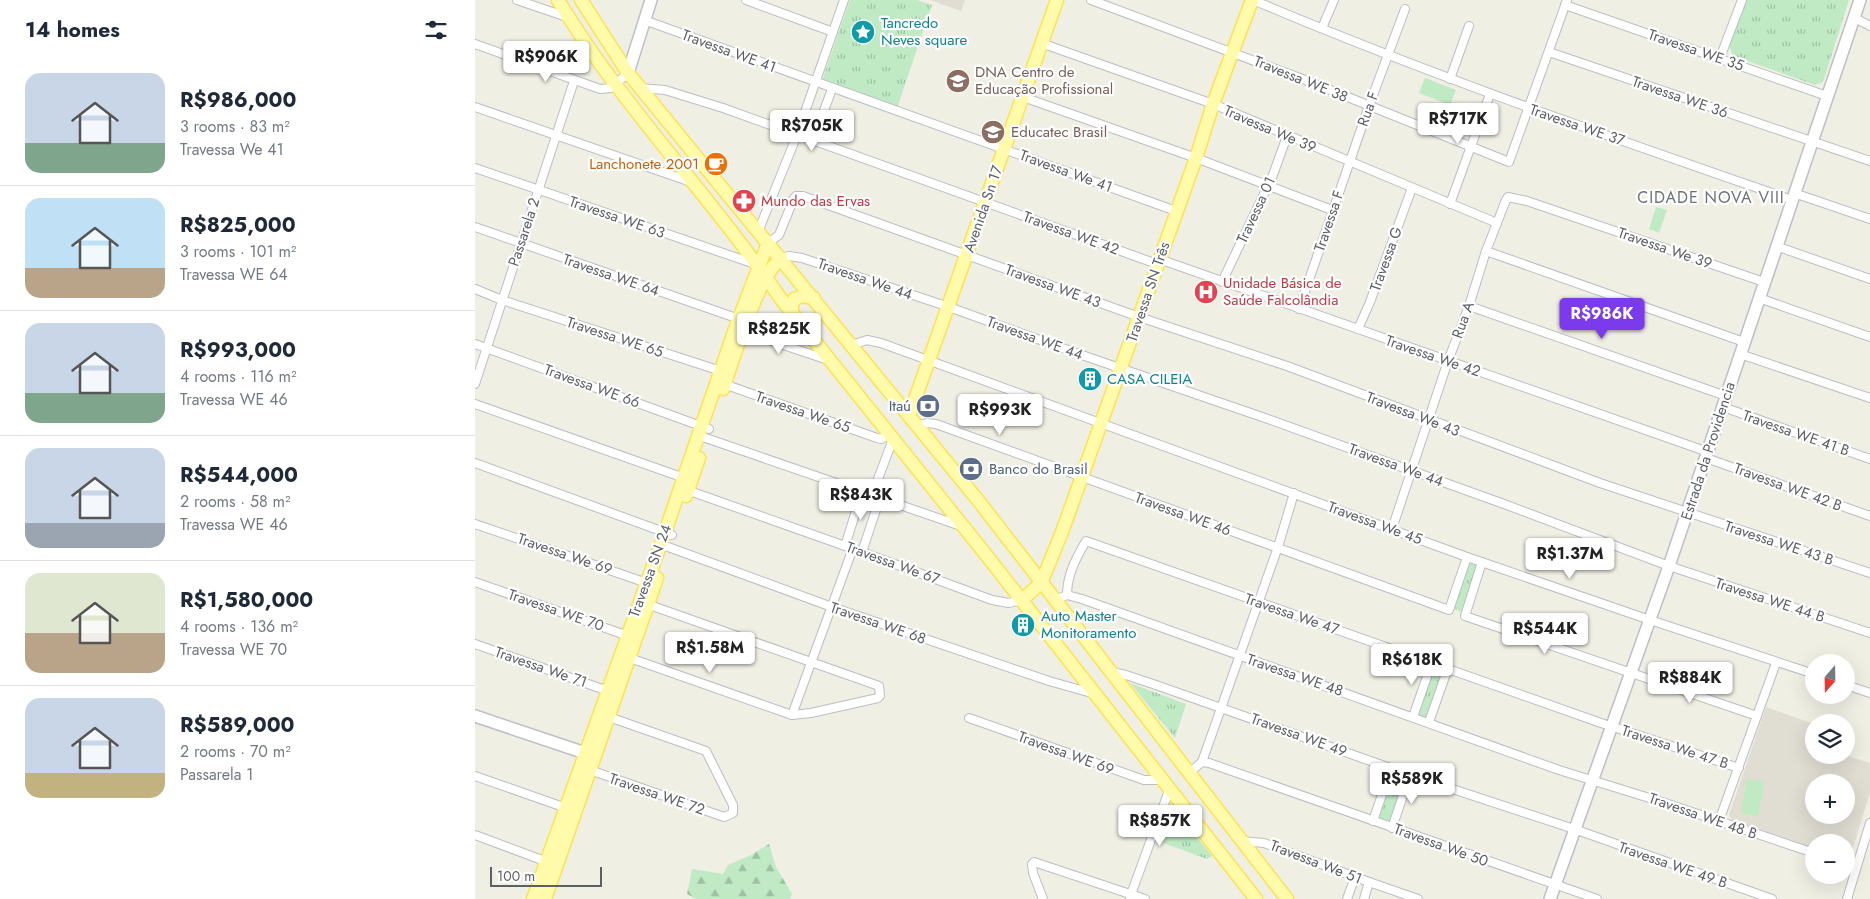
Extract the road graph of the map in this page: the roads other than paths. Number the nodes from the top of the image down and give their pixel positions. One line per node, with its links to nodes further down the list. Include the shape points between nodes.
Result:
1 (517, 0): 16 (street)
2 (558, 0): 16 (main road)
3 (581, 0): 28 (main road)
4 (651, 0): 17 (main road)
5 (746, 0): 21 (street)
6 (844, 0): 21 (street)
7 (1057, 0): 22 (main road, Avenida Sn 17)
8 (1091, 0): 24 (street, Travessa WE 38)
9 (1252, 0): 20 (street, Travessa WE 37); 24 (main road, Travessa SN Três)
10 (1334, 0): 20 (street)
11 (1742, 0): 27 (street)
12 (1859, 0): 15 (main road, Estrada da Providencia)
13 (1566, 2): 25 (street); 27 (street, Travessa WE 35)
14 (1405, 9): 26 (street, Rua F)
15 (1853, 17): 19 (street); 36 (main road, Estrada da Providencia)
16 (569, 18): 32 (main road)
17 (644, 20): 28 (main road); 31 (street, Travessa WE 41)
18 (1469, 26): 29 (street)
19 (1870, 26)
20 (1322, 28): 26 (street, Travessa WE 37)
21 (833, 32): 31 (street)
22 (1041, 42): 37 (main road, Avenida Sn 17); 38 (street, Travessa We 39)
23 (475, 44): 30 (street)
24 (1232, 52): 38 (main road, Travessa SN Três); 39 (street, Travessa WE 38)
25 (1549, 52): 41 (street); 46 (street, Travessa WE 36)
26 (1388, 56): 29 (street, Travessa WE 37); 39 (street, Rua F)
27 (1720, 58): 36 (street, Travessa WE 35)
28 (628, 73): 32 (street); 33 (main road)
29 (1450, 79): 35 (street, Travessa WE 37)
30 (574, 81): 32 (street, via 600,89); 42 (street, Passarela 2)
31 (815, 82): 34 (street, Travessa We 41); 43 (street)
32 (616, 85): 53 (main road)
33 (640, 88): 43 (street, via 665,90); 66 (main road)
34 (832, 89): 45 (street); 48 (street, Travessa We 41)
35 (1490, 94): 41 (street, Travessa WE 37); 47 (street)
36 (1827, 96): 46 (main road, Estrada da Providencia)
37 (1023, 97): 48 (main road, Avenida Sn 17); 49 (street)
38 (1213, 104): 44 (street, Travessa We 39); 49 (main road, Travessa SN Três)
39 (1369, 106): 47 (street, Travessa WE 38); 51 (street, Rua F)
40 (475, 107): 42 (street)
41 (1528, 108): 47 (street, Travessa WE 38, via 1509,162); 58 (street, Travessa WE 37)
42 (556, 135): 53 (street); 56 (street, Passarela 2)
43 (797, 135): 45 (street); 66 (street)
44 (1287, 136): 51 (street, Travessa We 39); 54 (street, Travessa 01)
45 (813, 140): 59 (street)
46 (1811, 142): 50 (street, Travessa WE 36); 58 (main road, Estrada da Providencia)
47 (1469, 147): 60 (street)
48 (1004, 149): 59 (main road, Avenida Sn 17); 62 (street, Travessa We 41)
49 (1196, 158): 54 (street); 62 (main road, Travessa SN Três)
50 (1870, 161)
51 (1349, 162): 55 (street, Travessa We 39); 61 (street, Travessa F)
52 (475, 168): 56 (street, Travessa WE 63)
53 (693, 183): 74 (main road)
54 (1267, 187): 61 (street); 77 (street, Travessa 01)
55 (1412, 188): 60 (street, Travessa We 39); 89 (street, Travessa G)
56 (538, 190): 68 (street, Passarela 2); 74 (street, Travessa WE 63)
57 (1508, 197): 64 (street, Rua A); 78 (street, Travessa We 39)
58 (1793, 197): 63 (street, Travessa WE 37); 69 (main road, Estrada da Providencia)
59 (985, 202): 71 (main road, Avenida Sn 17); 73 (street, Travessa WE 42)
60 (1450, 204): 64 (street, Travessa We 39)
61 (1332, 210): 85 (street, Travessa F)
62 (1176, 211): 73 (main road, Travessa SN Três)
63 (1870, 219)
64 (1497, 223): 70 (street, Rua A)
65 (475, 227): 68 (street, Travessa WE 64)
66 (758, 232): 67 (main road)
67 (768, 243): 71 (street, via 779,235 794,198 800,195); 72 (main road); 74 (main road, Travessa SN 24)
68 (520, 244): 82 (street, Passarela 2); 88 (street, Travessa WE 64)
69 (1777, 246): 76 (street); 78 (main road, Estrada da Providencia)
70 (1486, 251): 83 (street, Rua A); 91 (street)
71 (966, 255): 84 (main road, Avenida Sn 17); 87 (street, Travessa WE 43)
72 (781, 258): 75 (main road, Travessa SN 24); 80 (main road); 84 (street, Travessa We 44, via 802,258)
73 (1158, 262): 77 (street, Travessa We 42); 87 (main road, Travessa SN Três)
74 (759, 266): 75 (main road); 88 (main road, Travessa SN 24)
75 (767, 277): 86 (main road); 88 (main road, Travessa SN 24)
76 (1870, 279)
77 (1222, 282): 85 (street, Travessa We 42)
78 (1764, 282): 81 (main road, Estrada da Providencia)
79 (475, 289): 82 (street)
80 (814, 298): 86 (main road, via 795,298); 93 (main road)
81 (1759, 298): 90 (street); 91 (main road, Estrada da Providencia)
82 (502, 300): 94 (street, Passarela 2); 100 (street, Travessa WE 65)
83 (1469, 306): 98 (street, Rua A); 103 (street)
84 (949, 307): 97 (main road, Avenida Sn 17); 99 (street, Travessa WE 44)
85 (1299, 309): 89 (street, Travessa We 42)
86 (792, 312): 96 (main road)
87 (1139, 316): 99 (main road, Travessa SN Três); 106 (street, Travessa We 43, via 1287,366)
88 (741, 325): 96 (street, Travessa WE 64); 100 (main road, Travessa SN 24)
89 (1358, 329): 98 (street, Travessa We 42)
90 (1870, 337)
91 (1744, 342): 95 (main road, Estrada da Providencia)
92 (475, 344): 94 (street, Travessa WE 66)
93 (853, 345): 97 (street, via 875,341); 105 (main road)
94 (486, 348): 101 (street, Passarela 2); 109 (street, Travessa WE 66)
95 (1740, 354): 102 (street); 103 (main road, Estrada da Providencia)
96 (830, 360): 110 (main road)
97 (929, 361): 105 (main road, Avenida Sn 17); 107 (street)
98 (1448, 361): 106 (street, Rua A); 111 (street, Travessa We 42)
99 (1121, 368): 107 (main road, Travessa SN Três); 114 (street, Travessa We 44)
100 (722, 378): 109 (main road, Travessa SN 24); 110 (street, Travessa We 65, via 877,438)
101 (475, 384)
102 (1870, 398)
103 (1725, 402): 111 (main road, Estrada da Providencia); 112 (street, Travessa WE 41 B)
104 (475, 404): 116 (street, Travessa We 67)
105 (909, 416): 108 (main road)
106 (1428, 420): 114 (street, Rua A); 121 (street, Travessa We 43)
107 (1100, 424): 115 (main road, Travessa SN Três); 118 (street, Travessa We 45)
108 (918, 426): 115 (street, Travessa WE 46, via 936,424); 135 (main road)
109 (703, 432): 116 (main road, Travessa SN 24); 117 (street)
110 (891, 437): 119 (street); 124 (main road)
111 (1707, 455): 121 (main road, Estrada da Providencia); 122 (street, Travessa WE 42 B)
112 (1870, 459)
113 (475, 463): 126 (street, Travessa WE 68)
114 (1413, 471): 125 (street, Rua A); 132 (street, Travessa We 44)
115 (1081, 478): 128 (street, Travessa WE 46); 135 (main road, Travessa SN Três)
116 (686, 484): 126 (main road, Travessa SN 24); 127 (street, Travessa We 67)
117 (862, 492): 119 (street); 127 (street)
118 (1294, 493): 125 (street, Travessa We 45); 128 (street)
119 (872, 495): 120 (street)
120 (880, 498): 124 (street); 129 (street)
121 (1687, 513): 132 (main road, Estrada da Providencia); 133 (street, Travessa WE 43 B)
122 (1870, 516)
123 (475, 524): 136 (street, Travessa We 69)
124 (963, 527): 138 (main road, via 979,536)
125 (1392, 529): 130 (street, Travessa We 45)
126 (666, 540): 136 (main road, Travessa SN 24); 142 (street, Travessa WE 68)
127 (849, 547): 129 (street, Travessa We 67); 142 (street)
128 (1279, 548): 130 (street, Travessa WE 46, via 1449,610); 140 (street)
129 (863, 552): 138 (street, Travessa We 67, via 992,600 1009,604)
130 (1467, 557): 131 (street, Travessa We 45)
131 (1482, 562): 143 (street, Travessa We 45); 155 (street, via 1465,616)
132 (1669, 566): 143 (main road, Estrada da Providencia); 144 (street, Travessa WE 44 B)
133 (1870, 573)
134 (475, 582): 145 (street, Travessa WE 70)
135 (1041, 583): 138 (main road); 139 (main road)
136 (650, 584): 141 (main road, Travessa SN 24)
137 (1067, 595): 139 (street); 140 (street, Travessa We 47, via 1071,569 1086,541); 148 (street, Travessa WE 48)
138 (1023, 598): 159 (main road)
139 (1055, 600): 154 (main road)
140 (1259, 602): 148 (street); 149 (street, Travessa We 47)
141 (644, 603): 145 (main road, Travessa SN 24); 150 (street)
142 (832, 607): 150 (street); 159 (street, Travessa WE 68)
143 (1650, 620): 151 (street, Travessa We 45); 155 (main road, Estrada da Providencia)
144 (1870, 633)
145 (632, 637): 147 (main road, Travessa SN 24)
146 (475, 644): 157 (street, Travessa We 71)
147 (625, 656): 157 (main road, Travessa SN 24); 161 (street); 163 (main road, Travessa SN 24)
148 (1241, 656): 160 (street); 164 (street, Travessa WE 48)
149 (1432, 662): 152 (street, Travessa We 47); 164 (street)
150 (811, 663): 161 (street); 161 (street, via 879,686 881,692 878,698)
151 (1776, 663): 153 (street, Travessa We 45); 165 (street)
152 (1447, 668): 167 (street); 168 (street, Travessa We 47)
153 (1805, 671)
154 (1110, 672): 160 (street, Travessa WE 49); 174 (main road)
155 (1631, 672): 165 (street); 168 (main road, Estrada da Providencia)
156 (1855, 688): 158 (street)
157 (608, 691): 169 (main road, Travessa SN 24)
158 (1870, 693)
159 (1097, 695): 178 (main road)
160 (1222, 708): 170 (street); 171 (street, Travessa WE 49)
161 (792, 715)
162 (475, 716): 169 (main road)
163 (609, 716): 169 (main road, Travessa SN 24); 173 (street, Travessa WE 72, via 706,751 733,805 733,813 724,817)
164 (1413, 716): 167 (street, Travessa WE 48)
165 (1757, 716): 172 (street)
166 (969, 718): 178 (street, Travessa WE 69, via 1144,780)
167 (1429, 722): 177 (street, Travessa WE 48)
168 (1611, 726): 172 (street, Travessa We 47 B); 177 (main road, Estrada da Providencia)
169 (590, 755): 173 (main road, Travessa SN 24); 179 (main road, Travessa SN 24)
170 (1201, 762): 174 (street); 180 (street, Travessa We 50)
171 (1391, 768): 175 (street, Travessa WE 49); 180 (street)
172 (1739, 768): 181 (street)
173 (590, 770): 179 (main road, Travessa SN 24)
174 (1189, 774): 186 (main road)
175 (1410, 775): 183 (street); 184 (street, Travessa WE 49)
176 (475, 776): 179 (street)
177 (1592, 779): 181 (street, Travessa WE 48 B); 184 (main road, Estrada da Providencia)
178 (1166, 784): 193 (street); 198 (main road)
179 (571, 810): 188 (main road, Travessa SN 24)
180 (1373, 821): 183 (street, Travessa We 50)
181 (1719, 821): 187 (street, Travessa WE 48 B)
182 (1870, 823): 189 (street)
183 (1392, 828): 192 (street, Travessa We 50)
184 (1574, 829): 192 (main road, Estrada da Providencia); 205 (street, Travessa WE 49 B)
185 (475, 835): 188 (street)
186 (1242, 841): 190 (street, Travessa We 51, via 1264,843); 199 (main road)
187 (1805, 850)
188 (551, 863): 194 (main road, Travessa SN 24); 195 (main road, Travessa SN 24)
189 (1856, 867): 206 (street)
190 (1355, 877): 191 (street, Travessa We 51); 200 (street)
191 (1369, 882): 201 (street); 202 (street, Travessa We 51)
192 (1555, 885): 203 (main road, Estrada da Providencia); 204 (street, Travessa We 50)
193 (1130, 897): 196 (street, via 1034,862 1033,873); 197 (street)
194 (533, 899)
195 (545, 899)
196 (1043, 899)
197 (1145, 899)
198 (1256, 899)
199 (1287, 899)
200 (1347, 899)
201 (1364, 899)
202 (1418, 899)
203 (1550, 899)
204 (1597, 899)
205 (1772, 899)
206 (1847, 899)

